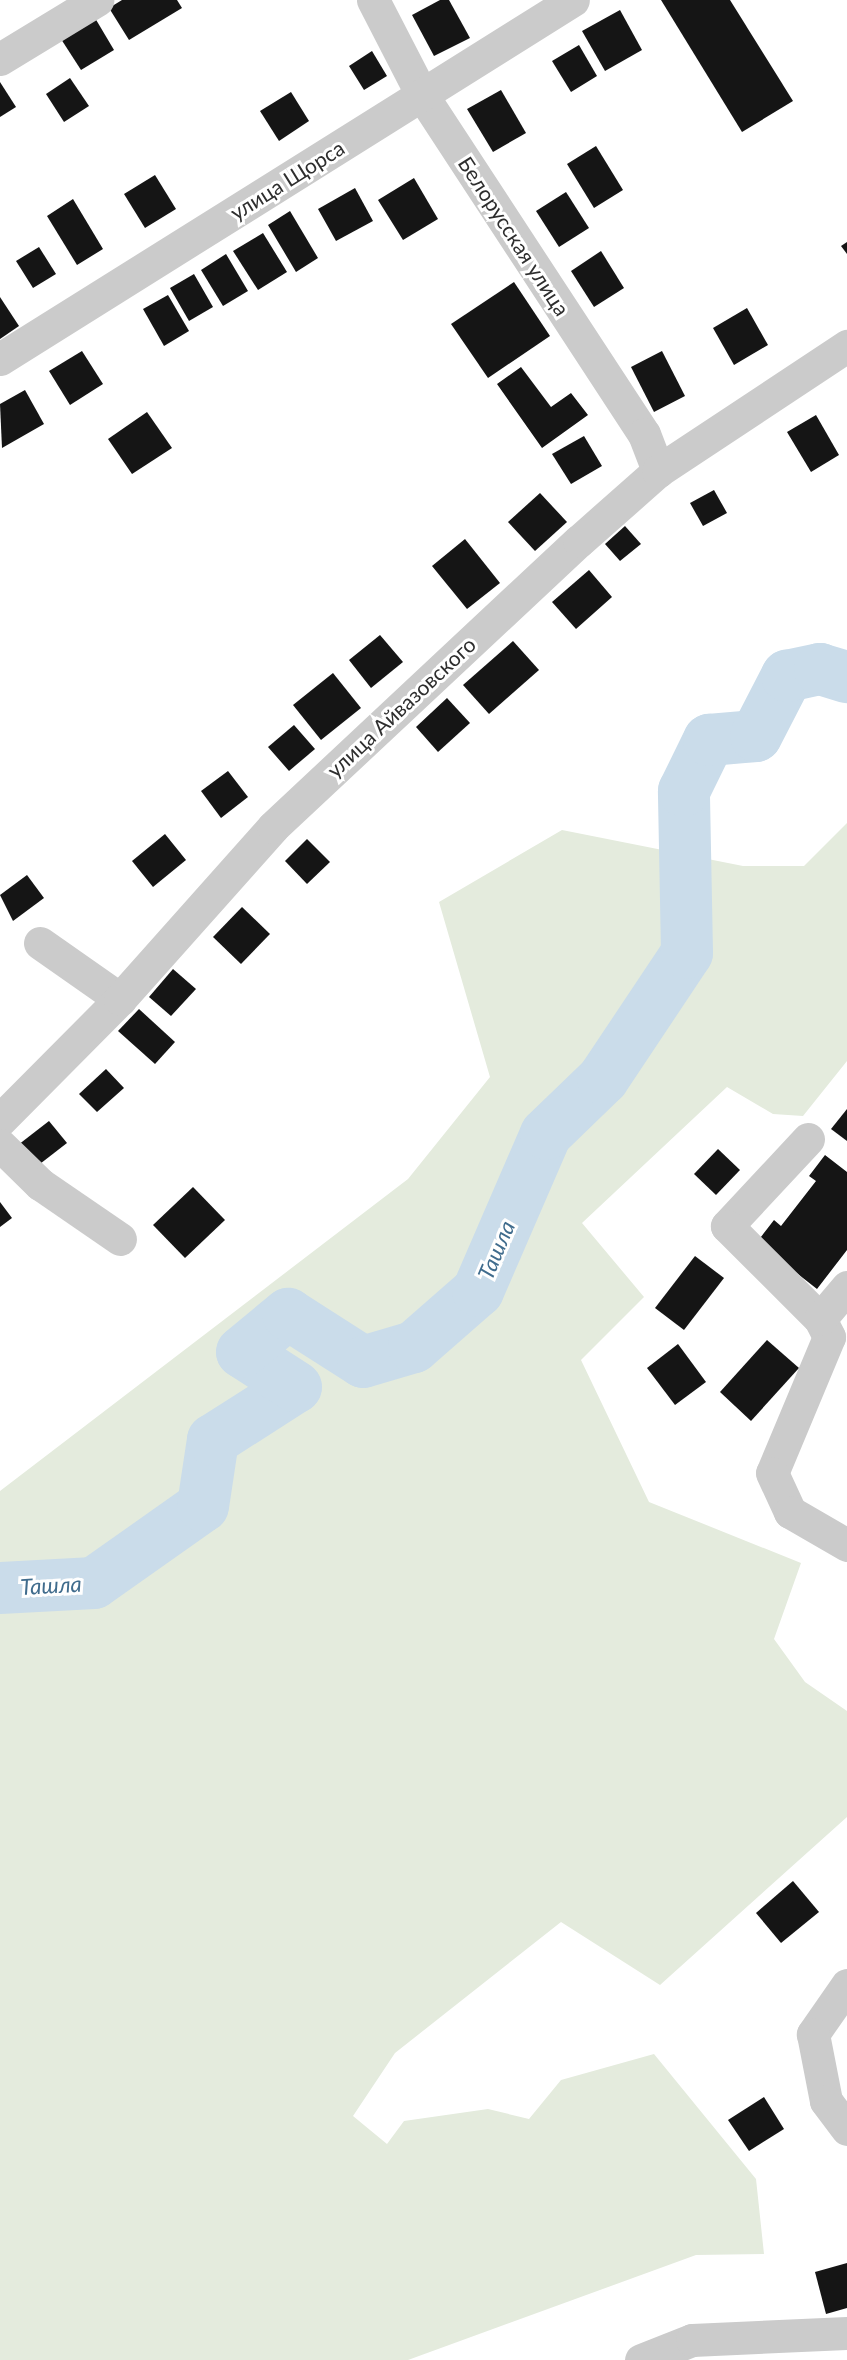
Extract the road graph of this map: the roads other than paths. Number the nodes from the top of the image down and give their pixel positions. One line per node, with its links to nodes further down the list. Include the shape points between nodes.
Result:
1 (97, 0): 4 (street)
2 (373, 0): 5 (street, Белорусская улица)
3 (573, 0): 5 (street, улица Щорса)
4 (0, 59)
5 (422, 95): 7 (street, улица Щорса); 8 (street, Белорусская улица, via 644,434)
6 (847, 346): 8 (street, улица Айвазовского)
7 (0, 359)
8 (658, 471): 10 (street, улица Айвазовского, via 273,827)
9 (40, 943): 10 (street)
10 (120, 999): 11 (street, улица Айвазовского)
11 (0, 1120)
12 (808, 1139): 16 (street, via 726,1227)
13 (0, 1145): 14 (street, via 40,1184)
14 (120, 1239)
15 (847, 1287): 16 (street)
16 (820, 1319): 17 (street, via 829,1337 772,1473 790,1512)
17 (847, 1546)
18 (847, 1985): 19 (street, via 813,2034 826,2101)
19 (847, 2129)
20 (847, 2333): 21 (street, via 692,2340)
21 (641, 2360)

